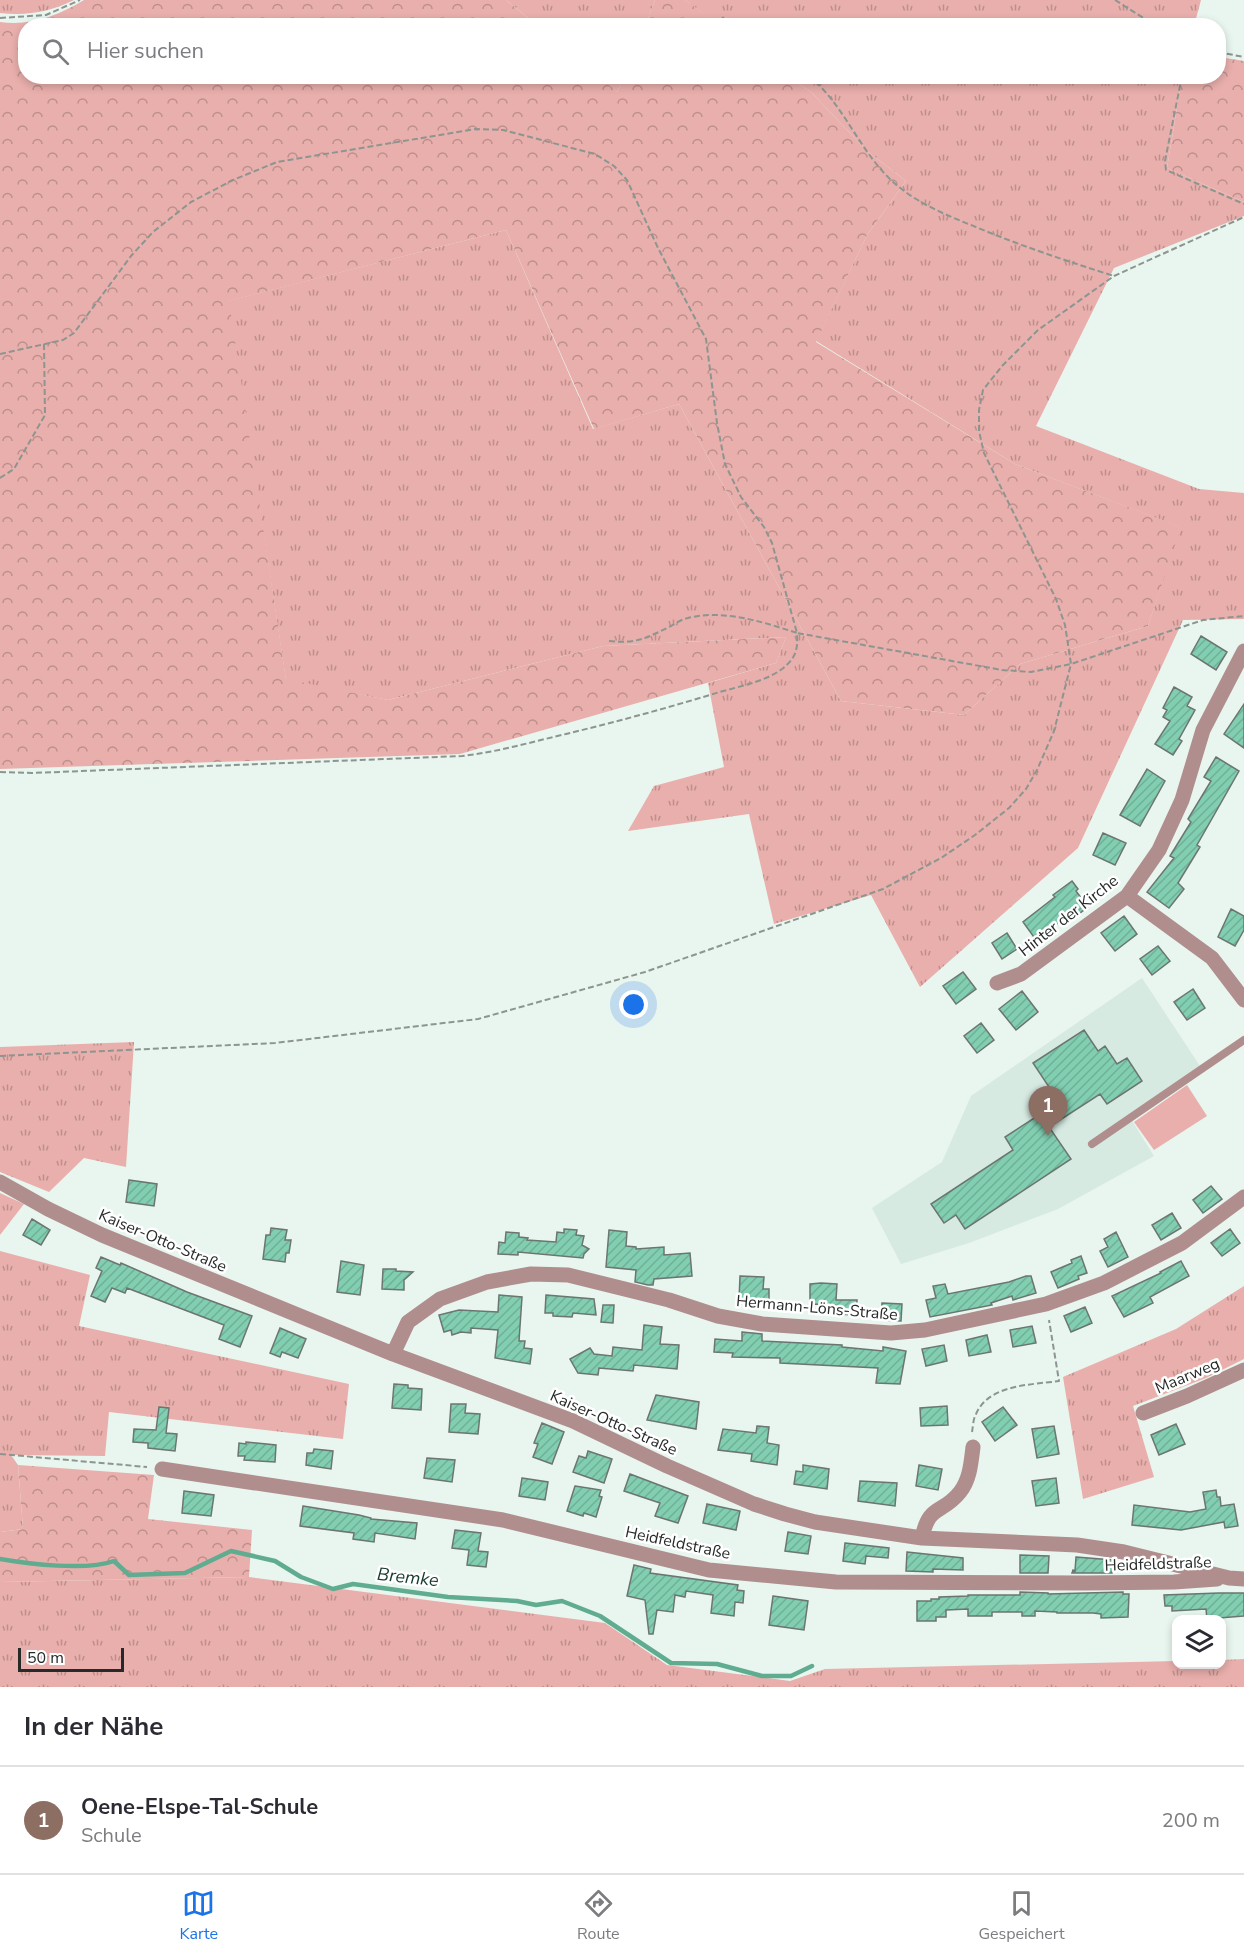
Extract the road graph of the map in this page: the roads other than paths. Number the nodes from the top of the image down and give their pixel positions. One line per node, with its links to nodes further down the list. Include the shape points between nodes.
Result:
1 (1244, 651): 2 (street, Hinter der Kirche, via 1203,730 1182,800 1159,850)
2 (1127, 896): 3 (street); 4 (street, Hinter der Kirche, via 1021,974)
3 (1239, 981): 5 (street)
4 (997, 983)
5 (1244, 1000)
6 (1244, 1040): 7 (lane)
7 (1092, 1144)
8 (0, 1182): 10 (street, Kaiser-Otto-Straße, via 102,1235)
9 (1244, 1197): 10 (street, Hermann-Löns-Straße, via 1182,1243 1104,1283 1046,1304 925,1330 891,1333 762,1324 718,1316 568,1275 531,1274 487,1282 440,1299 408,1322)
10 (393, 1354): 15 (street, Kaiser-Otto-Straße, via 573,1421 754,1504 815,1522)
11 (1244, 1370): 12 (street, Maarweg)
12 (1143, 1413)
13 (973, 1447): 15 (street, via 965,1485 955,1498 929,1517)
14 (162, 1469): 16 (street, Heidfeldstraße, via 502,1520 720,1571 836,1582 1142,1583)
15 (922, 1538): 16 (street, Kaiser-Otto-Straße, via 1077,1545)
16 (1237, 1578)

